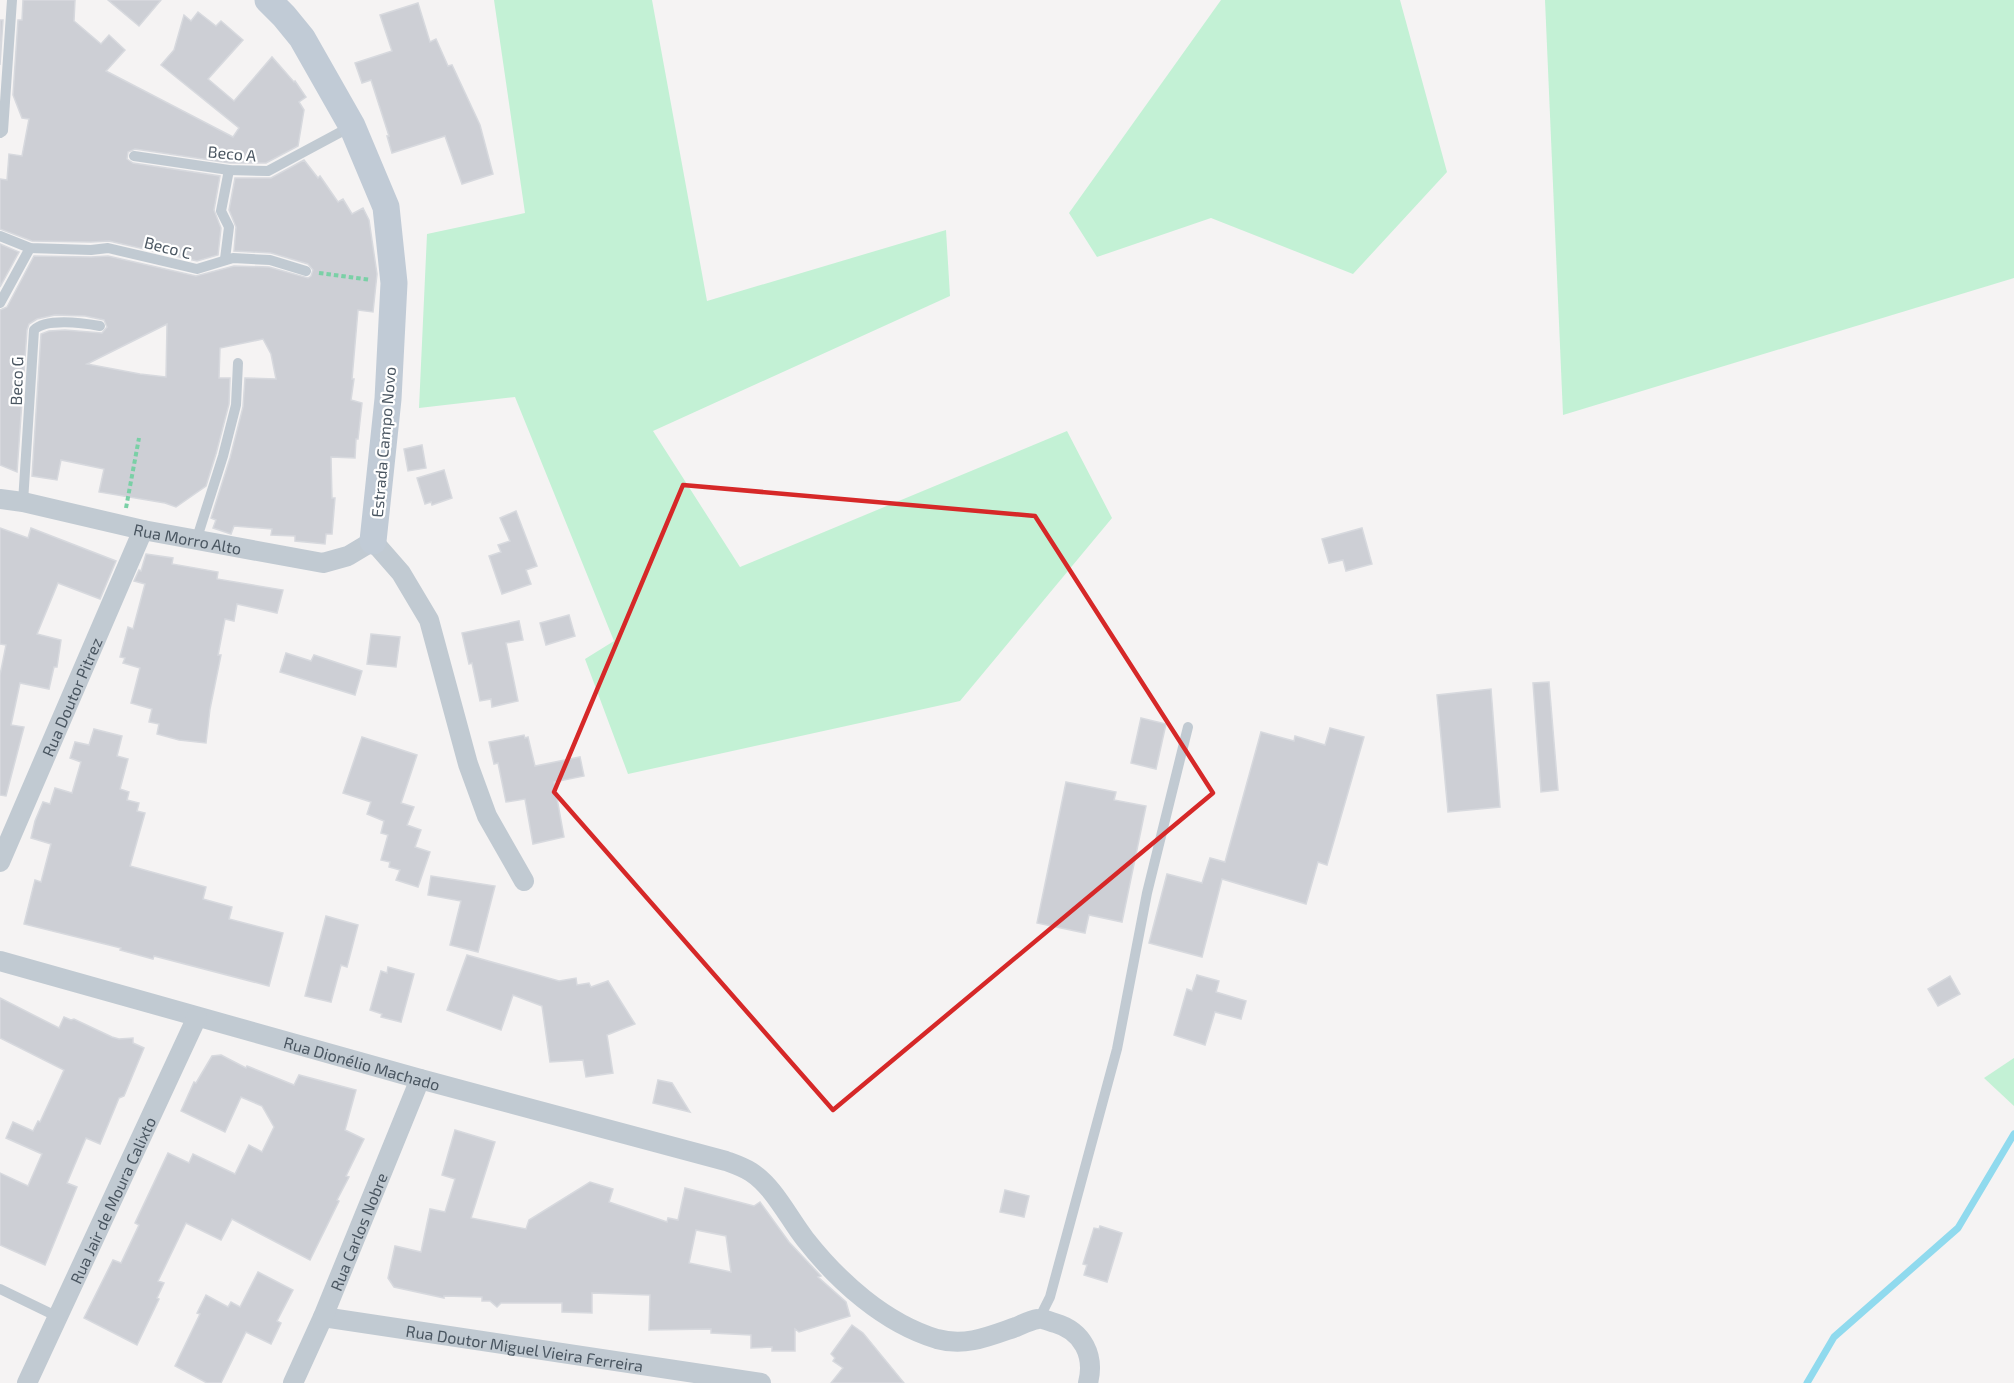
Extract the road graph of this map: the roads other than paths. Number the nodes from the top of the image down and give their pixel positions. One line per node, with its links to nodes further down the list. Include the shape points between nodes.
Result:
1 (12, 0): 4 (lane)
2 (268, 0): 3 (street, Estrada Campo Novo, via 302,38)
3 (352, 126): 6 (lane, Beco A, via 268,171); 18 (street, Estrada Campo Novo, via 386,207 394,283 388,399)
4 (0, 133)
5 (134, 156): 6 (lane, Beco A)
6 (230, 170): 9 (lane, via 221,211 229,227)
7 (0, 236): 8 (lane, Beco C)
8 (30, 248): 9 (lane, Beco C, via 108,248 196,269); 11 (lane)
9 (225, 259): 10 (lane, Beco C, via 270,260)
10 (306, 271)
11 (0, 303)
12 (100, 327): 15 (lane, Beco G, via 45,324 34,330)
13 (238, 363): 17 (lane, via 236,405)
14 (0, 499): 15 (street, Rua Morro Alto)
15 (23, 502): 16 (street, Rua Morro Alto)
16 (143, 530): 17 (street, Rua Morro Alto); 20 (street, Rua Doutor Pitrez)
17 (196, 541): 18 (street, Rua Morro Alto, via 323,563 348,556)
18 (373, 541): 21 (street, Estrada Campo Novo, via 401,573 429,620 487,816)
19 (1188, 727): 28 (lane, via 1147,893 1117,1049 1050,1297)
20 (0, 862)
21 (524, 880)
22 (0, 961): 23 (street, Rua Dionélio Machado)
23 (197, 1017): 24 (street, Rua Dionélio Machado); 26 (street, Rua Jair de Moura Calixto)
24 (420, 1079): 27 (street, Rua Carlos Nobre); 28 (street, Rua Dionélio Machado, via 726,1161 751,1172 767,1186 828,1266 862,1298 908,1328 939,1339 974,1342)
25 (0, 1289): 26 (lane)
26 (58, 1317): 29 (street, Rua Jair de Moura Calixto)
27 (323, 1317): 30 (street, Rua Carlos Nobre); 31 (street, Rua Doutor Miguel Vieira Ferreira)
28 (1039, 1319): 32 (street, via 1066,1326 1078,1334 1090,1360)
29 (27, 1383)
30 (293, 1383)
31 (761, 1383)
32 (1088, 1383)

